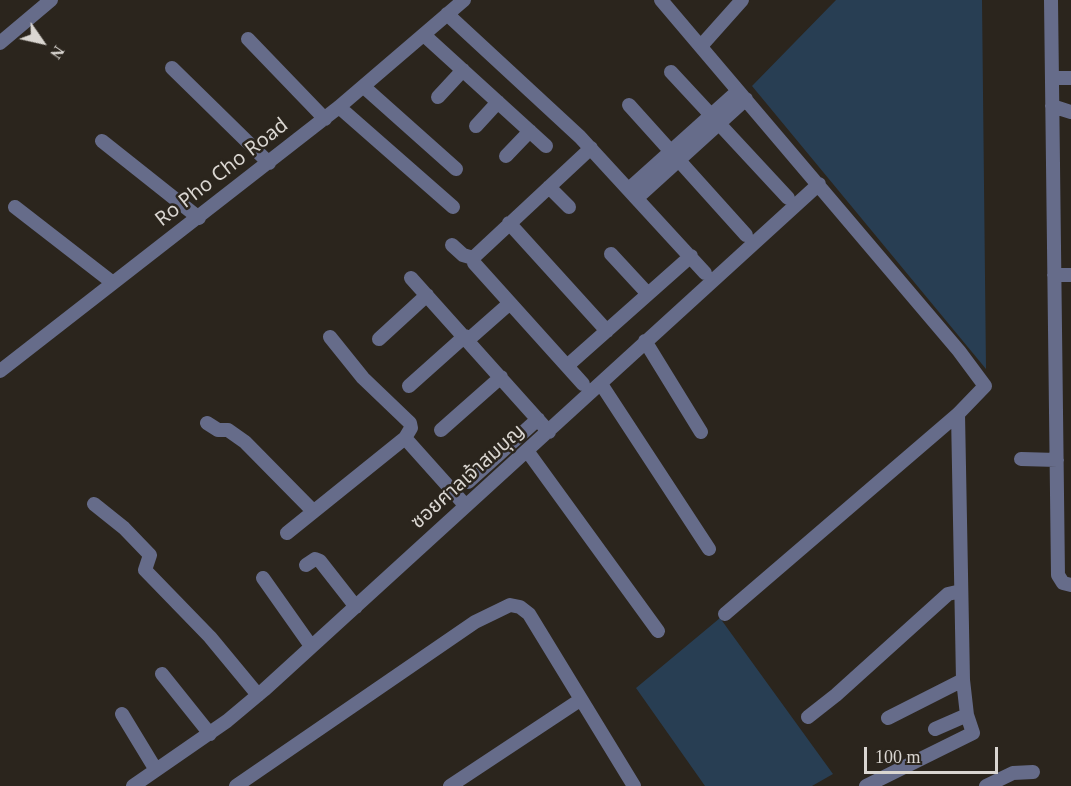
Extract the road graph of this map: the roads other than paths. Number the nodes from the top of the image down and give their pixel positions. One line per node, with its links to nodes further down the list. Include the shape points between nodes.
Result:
1 (51, 0): 9 (street)
2 (464, 0): 6 (street, Ro Pho Cho Road)
3 (661, 0): 10 (street)
4 (742, 0): 10 (street)
5 (1051, 0): 14 (street)
6 (447, 14): 7 (street, Ro Pho Cho Road); 30 (street)
7 (424, 35): 12 (street); 16 (street, Ro Pho Cho Road)
8 (248, 39): 24 (street)
9 (0, 43)
10 (700, 46): 17 (street)
11 (172, 68): 33 (street)
12 (463, 70): 18 (street); 19 (street)
13 (670, 72): 25 (street)
14 (1052, 78): 15 (street); 21 (street)
15 (1071, 78)
16 (364, 87): 22 (street, Ro Pho Cho Road); 34 (street)
17 (742, 95): 25 (street); 35 (street)
18 (438, 97)
19 (498, 102): 26 (street); 27 (street)
20 (629, 105): 31 (street)
21 (1052, 106): 23 (street); 50 (street)
22 (339, 107): 24 (street, Ro Pho Cho Road); 40 (street)
23 (1071, 112)
24 (325, 119): 33 (street, Ro Pho Cho Road)
25 (715, 119): 31 (street); 38 (street)
26 (476, 126)
27 (530, 131): 29 (street); 32 (street)
28 (102, 141): 42 (street)
29 (546, 146)
30 (591, 148): 36 (street); 37 (street)
31 (675, 155): 37 (street); 44 (street)
32 (506, 156)
33 (269, 163): 42 (street, Ro Pho Cho Road)
34 (456, 169)
35 (819, 184): 61 (street, ซอยศาลเจ้าสมบุญ); 68 (street, via 983,381 983,391)
36 (549, 187): 41 (street); 43 (street)
37 (634, 192): 47 (street)
38 (788, 198)
39 (15, 207): 53 (street)
40 (453, 207)
41 (569, 207)
42 (199, 218): 53 (street, Ro Pho Cho Road)
43 (510, 224): 48 (street); 57 (street)
44 (746, 235)
45 (452, 245): 48 (street)
46 (611, 254): 54 (street)
47 (691, 256): 49 (street); 54 (street)
48 (473, 258): 56 (street)
49 (705, 273)
50 (1054, 275): 51 (street); 77 (street)
51 (1071, 275)
52 (411, 278): 55 (street)
53 (113, 283): 63 (street, Ro Pho Cho Road)
54 (648, 294): 57 (street)
55 (427, 295): 59 (street); 60 (street)
56 (510, 303): 59 (street); 62 (street)
57 (607, 331): 62 (street)
58 (330, 337): 74 (street, via 363,378 410,423)
59 (467, 338): 64 (street); 67 (street)
60 (379, 339)
61 (645, 341): 66 (street, ซอยศาลเจ้าสมบุญ); 73 (street)
62 (567, 366): 65 (street)
63 (0, 371)
64 (501, 377): 69 (street); 71 (street)
65 (583, 384)
66 (601, 384): 72 (street, ซอยศาลเจ้าสมบุญ); 83 (street)
67 (409, 386)
68 (958, 414): 87 (street); 89 (street)
69 (538, 419): 72 (street); 78 (street)
70 (207, 423): 81 (street, via 218,430 228,430 245,442)
71 (441, 430)
72 (549, 432): 75 (street, ซอยศาลเจ้าสมบุญ)
73 (701, 432)
74 (405, 438): 80 (street); 81 (street)
75 (528, 452): 80 (street, ซอยศาลเจ้าสมบุญ); 90 (street)
76 (1021, 459): 77 (street)
77 (1057, 460): 86 (street, via 1058,575 1063,583)
78 (468, 482)
79 (94, 504): 94 (street, via 150,555 145,570 210,637)
80 (465, 506): 88 (street, ซอยศาลเจ้าสมบุญ)
81 (313, 511): 82 (street)
82 (287, 533)
83 (709, 549)
84 (306, 565): 88 (street, via 315,559 320,561)
85 (263, 578): 91 (street)
86 (1071, 585)
87 (961, 591): 93 (street); 98 (street, via 948,594)
88 (356, 607): 91 (street, ซอยศาลเจ้าสมบุญ)
89 (725, 614)
90 (658, 631)
91 (311, 646): 94 (street, ซอยศาลเจ้าสมบุญ)
92 (162, 674): 101 (street)
93 (963, 680): 97 (street); 99 (street)
94 (258, 695): 101 (street, ซอยศาลเจ้าสมบุญ)
95 (580, 700): 105 (street, via 529,614 510,605 475,622); 106 (street); 107 (street)
96 (122, 714): 102 (street)
97 (967, 715): 100 (street); 108 (street, via 973,733)
98 (808, 717)
99 (888, 718)
100 (935, 729)
101 (210, 734): 102 (street, ซอยศาลเจ้าสมบุญ)
102 (156, 770): 104 (street, ซอยศาลเจ้าสมบุญ)
103 (1033, 772): 109 (street, via 1013,773)
104 (133, 786)
105 (236, 786)
106 (450, 786)
107 (634, 786)
108 (866, 786)
109 (986, 786)

